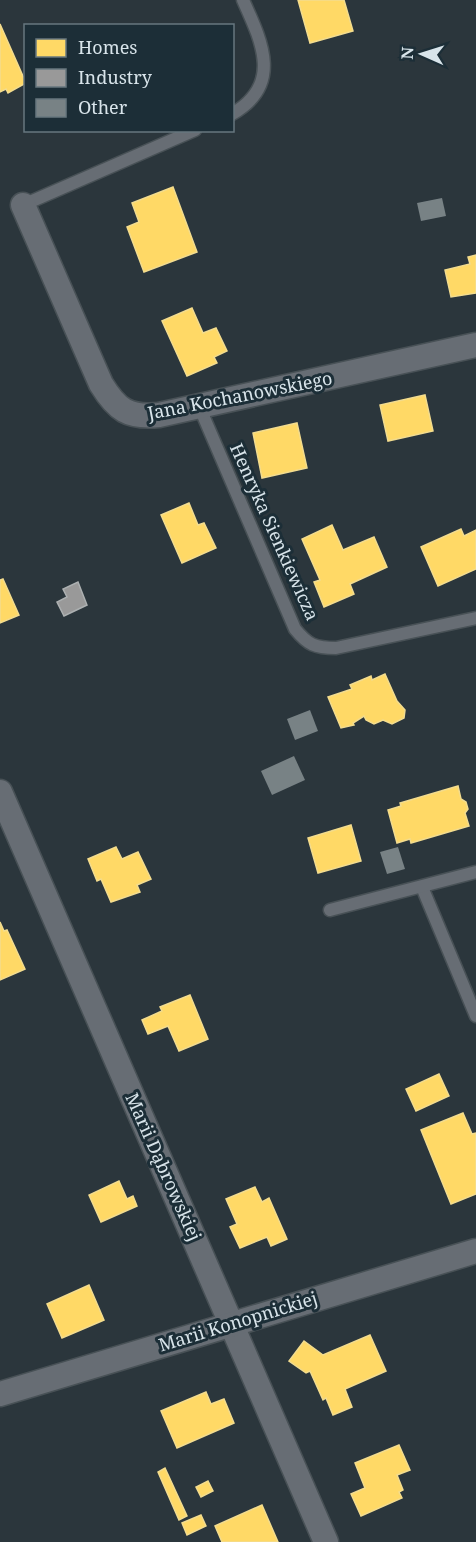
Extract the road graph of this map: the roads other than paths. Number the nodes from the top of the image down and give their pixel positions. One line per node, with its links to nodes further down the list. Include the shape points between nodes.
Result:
1 (243, 0): 2 (lane, via 259,36 264,75 258,92)
2 (234, 113)
3 (190, 132): 4 (lane)
4 (23, 205): 6 (street, Jana Kochanowskiego, via 112,401 125,412 142,417)
5 (476, 345): 6 (street, Jana Kochanowskiego)
6 (199, 406): 7 (lane, Henryka Sienkiewicza, via 295,629 305,641 320,648 336,648)
7 (476, 618)
8 (0, 792): 14 (street, Marii Dąbrowskiej)
9 (476, 872): 10 (lane)
10 (422, 887): 11 (lane); 12 (lane)
11 (330, 910)
12 (476, 1016)
13 (476, 1251): 14 (street, Marii Konopnickiej)
14 (231, 1325): 15 (street, Marii Konopnickiej); 16 (street, Marii Dąbrowskiej)
15 (0, 1394)
16 (326, 1542)

